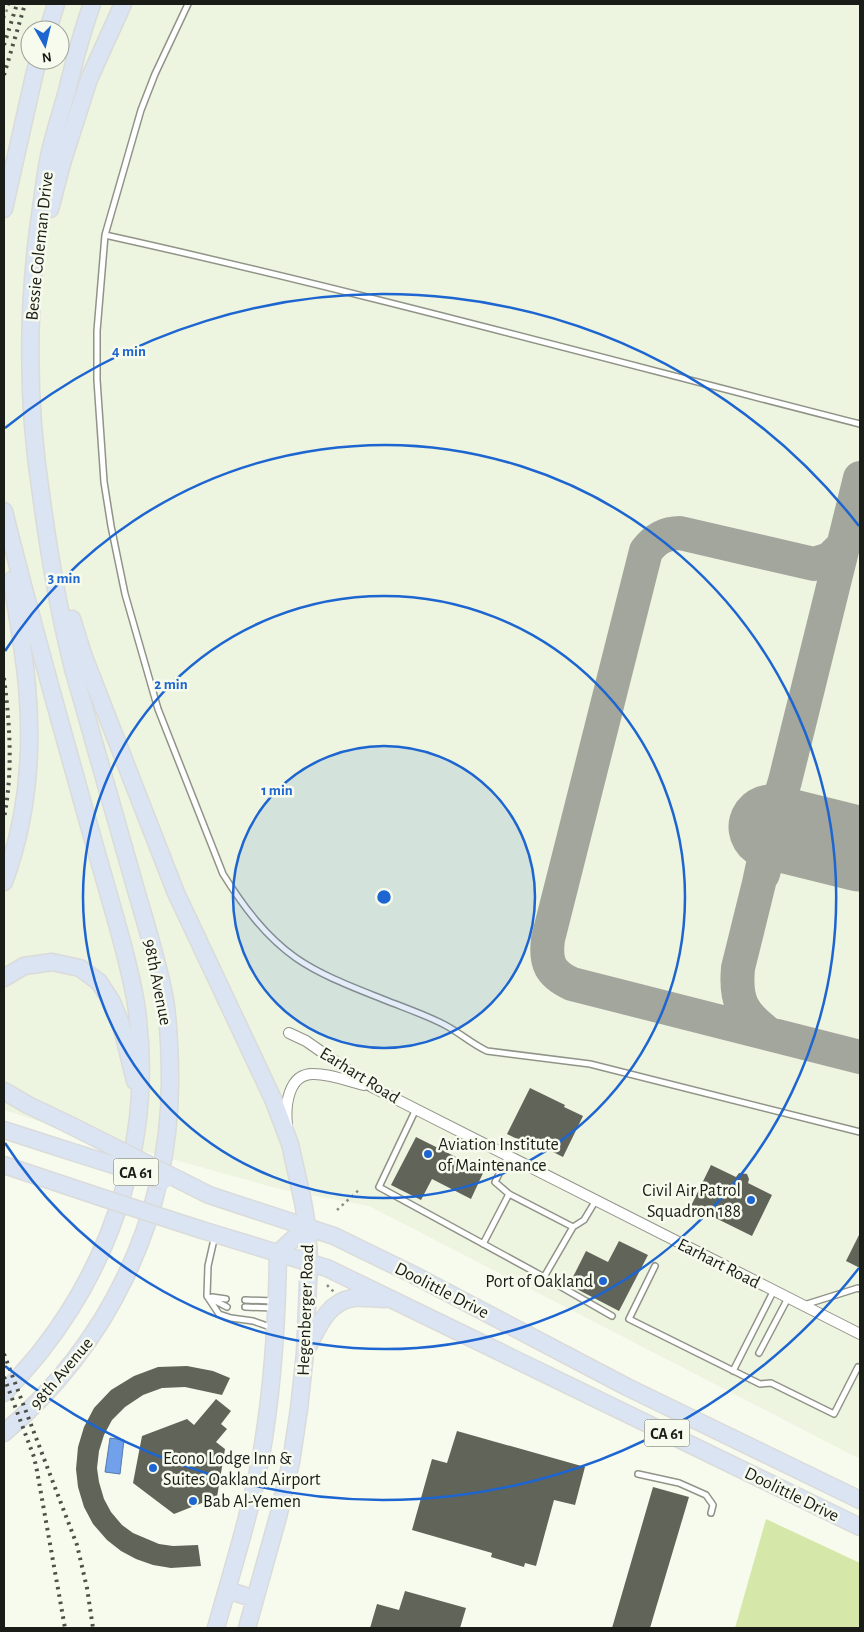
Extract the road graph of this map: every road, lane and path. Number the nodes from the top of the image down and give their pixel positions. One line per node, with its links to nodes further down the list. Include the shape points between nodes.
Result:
1 (9, 4): 6 (path)
2 (56, 4): 7 (main road)
3 (92, 4): 11 (main road, Bessie Coleman Drive, via 49,157)
4 (123, 4): 11 (main road, via 89,79 63,160)
5 (188, 4): 10 (lane, via 141,110)
6 (4, 18)
7 (51, 20)
8 (36, 70): 9 (main road, Bessie Coleman Drive)
9 (4, 209)
10 (105, 235): 12 (lane); 24 (lane, via 97,331 98,388 104,482 125,594 158,709 179,763 224,874 253,918 296,958 320,972 445,1025 488,1051 590,1064)
11 (31, 299): 13 (main road, Bessie Coleman Drive, via 32,411)
12 (860, 424)
13 (40, 493): 25 (main road, via 66,601 84,658 176,893); 60 (main road, 98th Avenue, via 73,668 165,1002 170,1103 155,1195 142,1239 123,1283 98,1328 65,1373 29,1412)
14 (4, 511): 21 (main road, 98th Avenue, via 126,958 137,1010 141,1057)
15 (4, 523): 16 (main road, via 27,685 29,732 22,820)
16 (4, 882)
17 (4, 978): 21 (main road, via 24,966 52,962 80,968 99,982 112,1002 120,1024)
18 (289, 1033): 19 (street, Earhart Road, via 306,1041)
19 (372, 1087): 22 (street, Earhart Road); 25 (street, via 324,1075 300,1078 290,1090 286,1105)
20 (4, 1091): 30 (main road, bridge)
21 (139, 1100): 59 (main road, 98th Avenue, via 128,1178 98,1258 71,1308 41,1351)
22 (416, 1109): 26 (street, Earhart Road); 36 (lane, via 379,1187)
23 (4, 1130): 30 (main road, Doolittle Drive / CA 61, bridge)
24 (860, 1132)
25 (290, 1144): 33 (main road)
26 (508, 1156): 29 (lane, via 495,1182); 31 (street, Earhart Road)
27 (4, 1165): 35 (main road, Doolittle Drive / CA 61, bridge)
28 (361, 1188): 32 (path)
29 (509, 1194): 34 (lane); 36 (lane)
30 (209, 1195): 33 (main road, Doolittle Drive / CA 61)
31 (596, 1200): 34 (lane, via 584,1220); 42 (street, Earhart Road)
32 (336, 1210)
33 (307, 1226): 37 (main road, Hegenberger Road); 38 (main road, Hegenberger Road); 62 (main road, Doolittle Drive / CA 61, via 414,1275 634,1390)
34 (573, 1227): 40 (lane)
35 (209, 1232): 37 (main road, Doolittle Drive / CA 61); 43 (lane)
36 (483, 1244): 40 (lane)
37 (278, 1252): 38 (main road, Doolittle Drive / CA 61); 48 (main road, Hegenberger Road)
38 (309, 1261): 45 (main road, Doolittle Drive / CA 61); 55 (main road, Hegenberger Road)
39 (655, 1266): 58 (lane, via 629,1319)
40 (544, 1277): 52 (lane)
41 (860, 1289): 49 (lane)
42 (774, 1290): 44 (street, Earhart Road); 58 (lane)
43 (207, 1296): 46 (lane); 50 (lane); 53 (lane, via 219,1314)
44 (788, 1297): 49 (street, Earhart Road); 56 (lane)
45 (392, 1299): 55 (main road, via 352,1298 339,1303 327,1312); 64 (main road, Doolittle Drive / CA 61)
46 (226, 1300)
47 (245, 1300): 48 (lane)
48 (277, 1304): 51 (lane); 53 (main road, Hegenberger Road)
49 (804, 1305): 54 (street, Earhart Road)
50 (227, 1307)
51 (245, 1307)
52 (612, 1316)
53 (276, 1329): 65 (main road, Hegenberger Road, via 260,1458)
54 (860, 1334)
55 (305, 1353): 66 (main road, Hegenberger Road, via 291,1462)
56 (759, 1353)
57 (858, 1367): 58 (lane, via 834,1414 771,1383 760,1384)
58 (733, 1371)
59 (4, 1393)
60 (4, 1433)
61 (638, 1474): 63 (lane, via 679,1483 706,1495 713,1505)
62 (860, 1500)
63 (711, 1513)
64 (860, 1527)
65 (227, 1590): 66 (main road); 67 (main road, Hegenberger Road)
66 (255, 1600): 68 (main road, Hegenberger Road)
67 (216, 1628)
68 (247, 1628)

